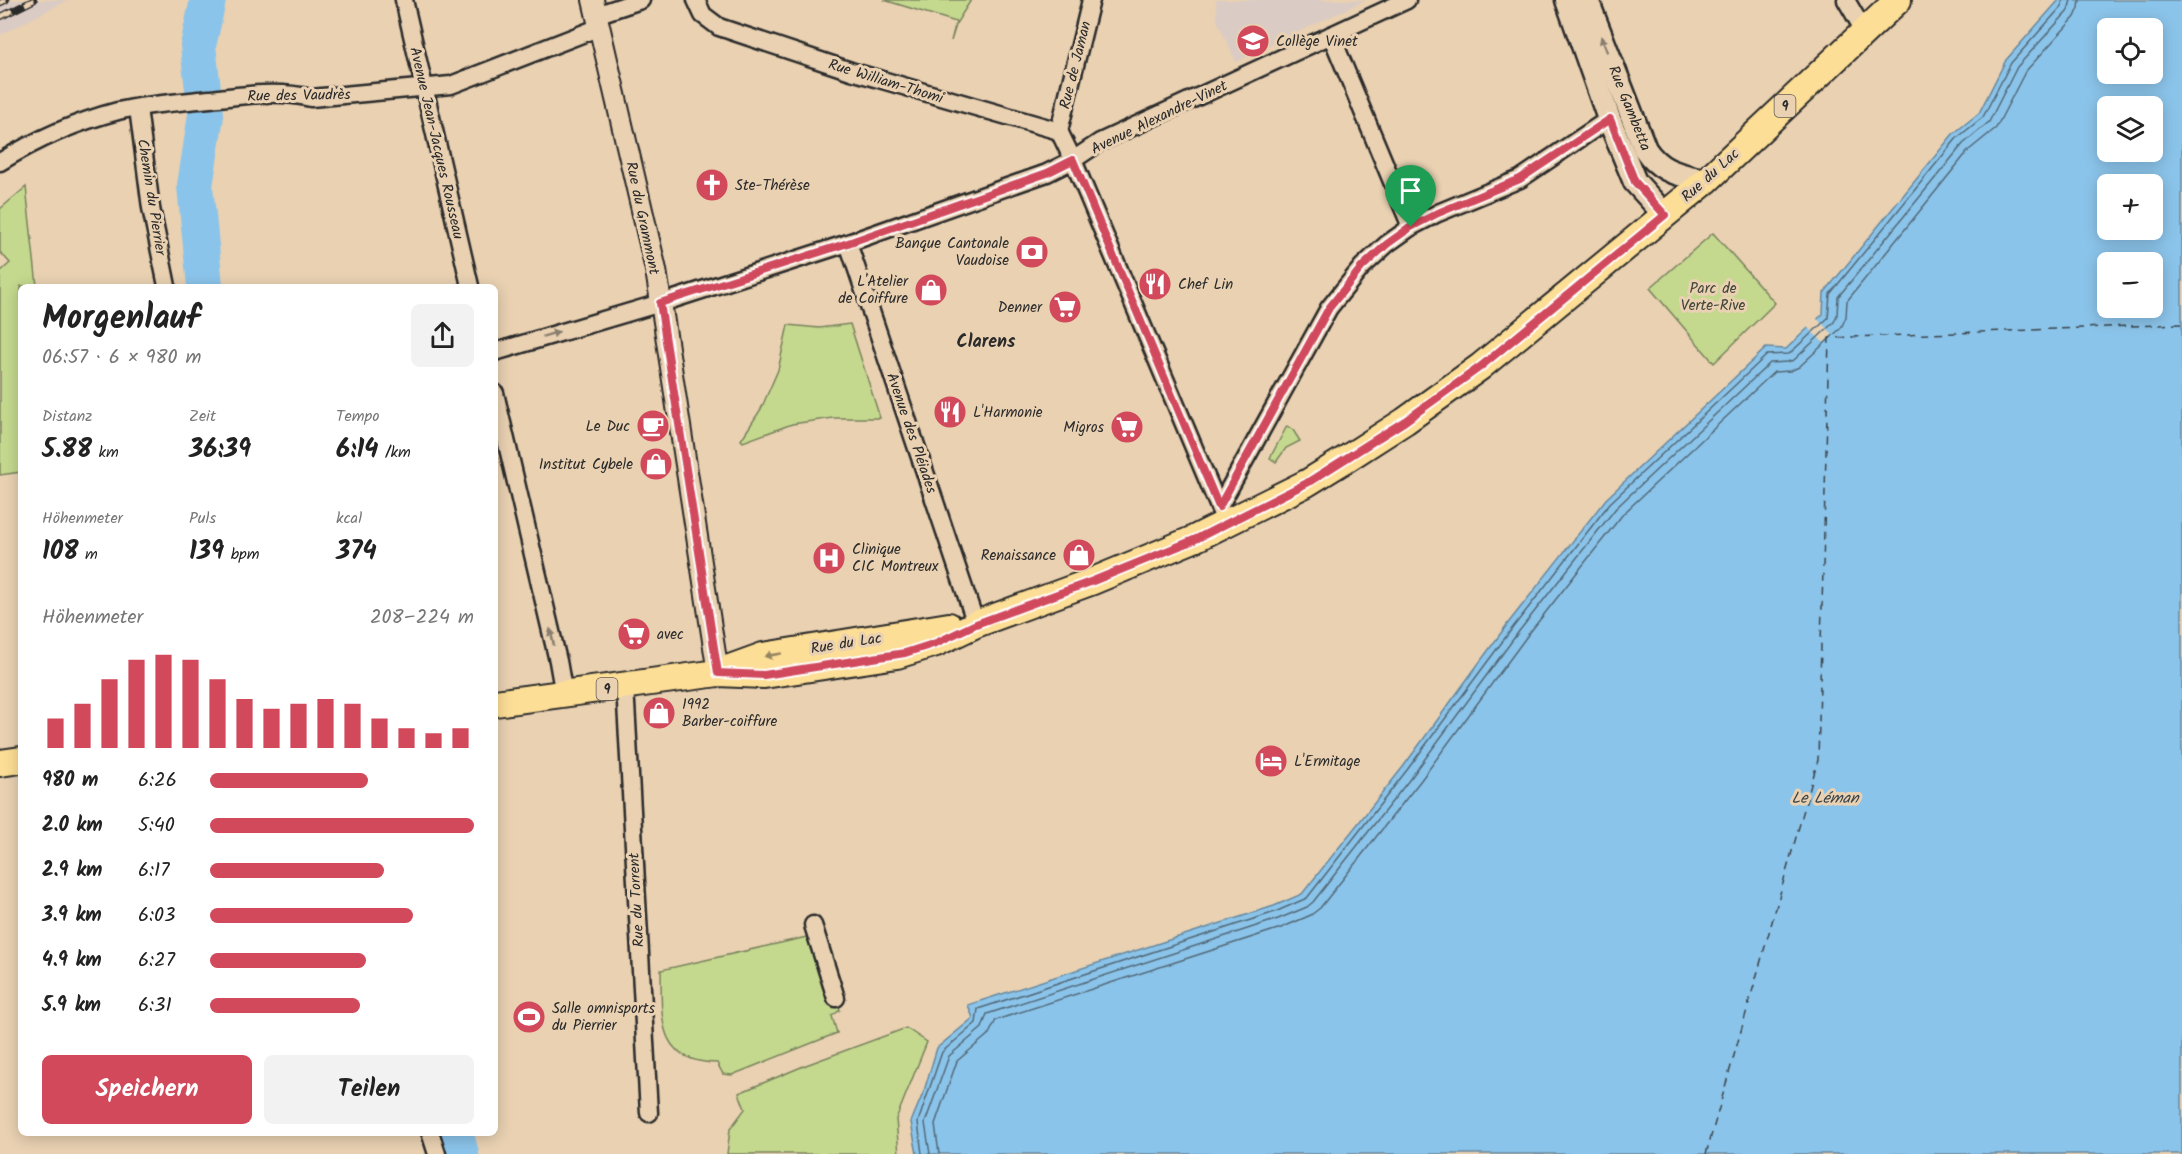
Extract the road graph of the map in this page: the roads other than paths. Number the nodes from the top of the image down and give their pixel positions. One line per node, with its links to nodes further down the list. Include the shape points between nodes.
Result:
1 (404, 0): 13 (street, Avenue Jean-Jacques Rousseau)
2 (641, 0): 10 (street, Rue des Vaudrès)
3 (696, 0): 16 (street, Rue William-Thomi, via 704,15 719,27 851,71)
4 (1091, 0): 16 (street, Rue de Jaman)
5 (1407, 0): 12 (street, Avenue Alexandre-Vinet)
6 (1567, 0): 15 (main road, Rue Gambetta)
7 (1587, 0): 19 (main road, Rue Gambetta, one-way to 7, via 1664,170 1645,149)
8 (1846, 0): 11 (street)
9 (1898, 0): 11 (main road, Rue du Lac / 9)
10 (596, 14): 13 (street, Rue des Vaudrès, via 451,85); 25 (street, Rue du Grammont, via 656,270)
11 (1864, 31): 19 (main road, Rue du Lac / 9)
12 (1331, 35): 17 (street, Avenue Alexandre-Vinet, via 1100,142); 21 (street)
13 (424, 89): 14 (street, Rue des Vaudrès, via 311,98 290,93 231,96); 24 (street, Avenue Jean-Jacques Rousseau)
14 (138, 108): 18 (street, Rue des Vaudrès, via 65,128); 23 (street, Chemin du Pierrier)
15 (1610, 119): 20 (main road, Rue Gambetta, via 1635,182); 21 (street, via 1520,179)
16 (1059, 131): 17 (street)
17 (1073, 160): 22 (street, Avenue Alexandre-Vinet, via 1047,173); 28 (street)
18 (0, 162)
19 (1706, 181): 20 (main road, Rue du Lac / 9)
20 (1665, 215): 28 (main road, Rue du Lac / 9, via 1480,367 1405,421 1307,483)
21 (1411, 227): 28 (street, via 1362,267 1329,308)
22 (848, 243): 25 (street, Avenue Alexandre-Vinet); 29 (street, Avenue des Pléiades)
23 (167, 284)
24 (470, 284)
25 (660, 303): 26 (street, Avenue Alexandre-Vinet, one-way to 25); 30 (street, Rue du Grammont)
26 (498, 351)
27 (498, 406): 32 (street, one-way to 27)
28 (1222, 515): 29 (main road, Rue du Lac / 9, via 1178,548)
29 (976, 624): 30 (main road, Rue du Lac / 9, via 936,643 897,655 764,675)
30 (718, 673): 31 (main road, Rue du Lac / 9)
31 (625, 686): 32 (main road, Rue du Lac / 9); 38 (street, Rue du Torrent)
32 (564, 695): 33 (main road, Rue du Lac / 9)
33 (498, 703)
34 (18, 760): 35 (main road)
35 (0, 763)
36 (813, 925): 37 (street)
37 (836, 998)
38 (649, 1113)
39 (431, 1136): 40 (street)
40 (437, 1154)

